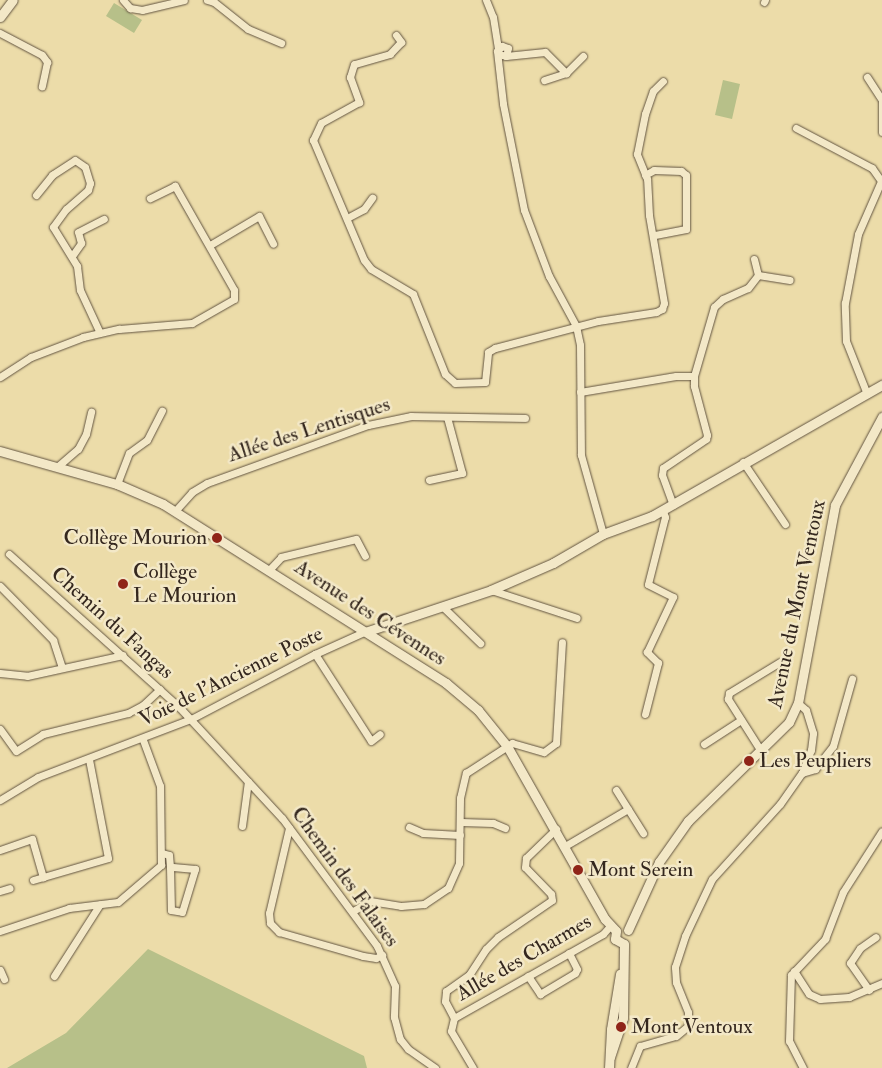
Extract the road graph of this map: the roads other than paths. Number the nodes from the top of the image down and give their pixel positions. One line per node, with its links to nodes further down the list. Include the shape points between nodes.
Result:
1 (13, 0): 6 (street)
2 (123, 0): 3 (street, via 130,8 142,10)
3 (184, 0)
4 (207, 0): 9 (street, via 248,29)
5 (486, 0): 10 (street)
6 (0, 17)
7 (0, 32): 16 (street, via 42,55 47,62)
8 (396, 34): 25 (street, via 401,42 390,54 354,64 350,77 359,102 321,123 314,133 314,143)
9 (281, 43)
10 (503, 52): 12 (street, via 541,51); 34 (street, via 500,63 503,104 524,210 549,276)
11 (583, 56): 12 (street)
12 (566, 72): 14 (street)
13 (867, 77): 17 (street)
14 (544, 80)
15 (663, 81): 20 (street, via 653,91 637,154)
16 (42, 86)
17 (882, 100): 19 (street)
18 (796, 128): 21 (street, via 872,168)
19 (882, 132)
20 (645, 174): 27 (street); 27 (street, via 654,170 681,171 686,175 686,229)
21 (882, 180): 40 (street, via 858,234 845,303 846,341)
22 (36, 195): 30 (street, via 52,174 75,160 85,167 90,183 53,227)
23 (150, 198): 29 (street, via 175,186)
24 (372, 198): 25 (street, via 364,209)
25 (347, 218): 34 (street, via 367,265 405,287 419,303 452,382 485,382 488,352)
26 (104, 219): 30 (street, via 78,232 81,243)
27 (654, 235): 34 (street, via 662,309)
28 (273, 244): 29 (street, via 259,216)
29 (210, 245): 35 (street, via 234,290 232,300 192,323 140,326)
30 (72, 256): 35 (street, via 80,290)
31 (754, 258): 32 (street)
32 (758, 275): 33 (street); 36 (street, via 748,288 723,299 714,307)
33 (790, 280)
34 (576, 326): 39 (street, via 580,345)
35 (100, 333): 37 (street, via 31,357)
36 (694, 376): 39 (street, via 676,376); 51 (street, via 707,435 706,440 663,468 662,475)
37 (0, 377)
38 (882, 385): 40 (street)
39 (580, 392): 55 (street, via 581,455)
40 (867, 394): 47 (street)
41 (162, 411): 50 (street, via 147,440 129,453)
42 (91, 412): 48 (street, via 86,434 78,448)
43 (448, 417): 44 (street, Allée des Lentisques); 49 (street, via 462,473); 52 (street, Allée des Lentisques, via 411,416 362,428 207,483 192,492)
44 (525, 418)
45 (882, 418): 73 (street, Avenue du Mont Ventoux, via 835,505)
46 (0, 451): 48 (street, Avenue des Cévennes)
47 (743, 462): 51 (street); 54 (street)
48 (57, 467): 50 (street, Avenue des Cévennes)
49 (429, 480)
50 (117, 484): 52 (street, Avenue des Cévennes)
51 (673, 505): 53 (street)
52 (176, 510): 58 (street, Avenue des Cévennes)
53 (663, 511): 55 (street); 74 (street, via 662,531 648,584 674,597 647,652 658,663)
54 (785, 524)
55 (603, 534): 60 (street, via 553,563)
56 (9, 554): 67 (street, Chemin du Fangas)
57 (365, 556): 58 (street, via 356,539 281,557)
58 (270, 569): 63 (street, Avenue des Cévennes)
59 (0, 586): 69 (street, via 53,640)
60 (492, 590): 61 (street); 62 (street)
61 (443, 607): 63 (street); 65 (street)
62 (577, 618)
63 (368, 631): 66 (street, Voie de l'Ancienne Poste); 81 (street, Avenue des Cévennes, via 462,696)
64 (562, 642): 81 (street, via 556,743 544,752 514,742)
65 (480, 643)
66 (315, 654): 75 (street, Voie de l'Ancienne Poste); 78 (street, via 371,741)
67 (122, 655): 69 (street); 72 (street, Chemin du Fangas)
68 (780, 662): 76 (street, via 729,693 728,699)
69 (62, 668): 70 (street, via 20,677)
70 (0, 672)
71 (852, 679): 84 (street, via 833,746 815,769)
72 (160, 689): 75 (street, Chemin du Fangas); 77 (street, via 128,713 43,734 16,750)
73 (798, 703): 82 (street, Avenue du Mont Ventoux, via 782,732); 84 (street, via 806,710 813,733)
74 (645, 714)
75 (191, 719): 79 (street, Voie de l'Ancienne Poste); 85 (street, Chemin des Falaises)
76 (741, 720): 80 (street); 82 (street)
77 (0, 729)
78 (380, 734)
79 (143, 740): 83 (street, Voie de l'Ancienne Poste); 100 (street, via 160,786)
80 (704, 744)
81 (507, 746): 89 (street, via 466,773 462,782); 94 (street, Avenue des Cévennes)
82 (761, 751): 109 (street, Avenue du Mont Ventoux, via 704,803 674,839 659,862)
83 (89, 760): 87 (street, Voie de l'Ancienne Poste, via 31,780); 102 (street, via 108,858)
84 (802, 773): 126 (street, via 780,804 712,879 692,916 675,967 676,982 688,1012 688,1026 681,1034 640,1046)
85 (248, 781): 90 (street); 91 (street, Chemin des Falaises)
86 (616, 790): 88 (street)
87 (0, 800)
88 (628, 809): 96 (street); 98 (street)
89 (461, 822): 93 (street, via 493,823); 97 (street)
90 (242, 826)
91 (289, 828): 107 (street, Chemin des Falaises); 114 (street, via 270,923 279,932 376,958)
92 (409, 828): 97 (street, via 423,833)
93 (504, 828)
94 (556, 829): 98 (street, Avenue des Cévennes); 122 (street, via 526,858 525,867 551,894 552,900 498,937 469,975 446,991 444,1001)
95 (882, 831): 116 (street, via 843,892 825,940)
96 (643, 833)
97 (460, 835): 107 (street, via 457,872 448,888 435,899 411,906 370,901)
98 (565, 846): 108 (street, Avenue des Cévennes)
99 (0, 850): 102 (street, via 32,839)
100 (162, 853): 101 (street, via 169,855); 106 (street, via 162,864 122,899)
101 (170, 867): 101 (street, via 171,910 182,912 195,868)
102 (43, 877): 103 (street)
103 (33, 880)
104 (10, 888): 105 (street)
105 (0, 890)
106 (100, 904): 110 (street, via 69,908); 117 (street)
107 (354, 911): 114 (street, Chemin des Falaises)
108 (613, 929): 109 (street); 112 (street, Avenue des Cévennes, via 615,939); 113 (street, Allée des Charmes)
109 (628, 930): 112 (street, Avenue du Mont Ventoux, via 630,937)
110 (0, 931)
111 (876, 936): 121 (street, via 860,948 850,963)
112 (624, 944): 125 (street, via 612,1018)
113 (569, 952): 118 (street, Allée des Charmes); 118 (street, via 577,969 575,973 540,994)
114 (382, 955): 123 (street, Chemin des Falaises, via 395,986 394,1017 400,1039)
115 (0, 970): 119 (street)
116 (794, 971): 121 (street, via 810,994 820,999 840,999); 127 (street, via 788,987 792,1015 789,1041)
117 (54, 976)
118 (528, 976): 122 (street, Allée des Charmes)
119 (4, 979)
120 (882, 983): 121 (street)
121 (869, 990)
122 (454, 1018): 124 (street, via 451,1031)
123 (434, 1068)
124 (472, 1068)
125 (609, 1068)
126 (631, 1068)
127 (803, 1068)

